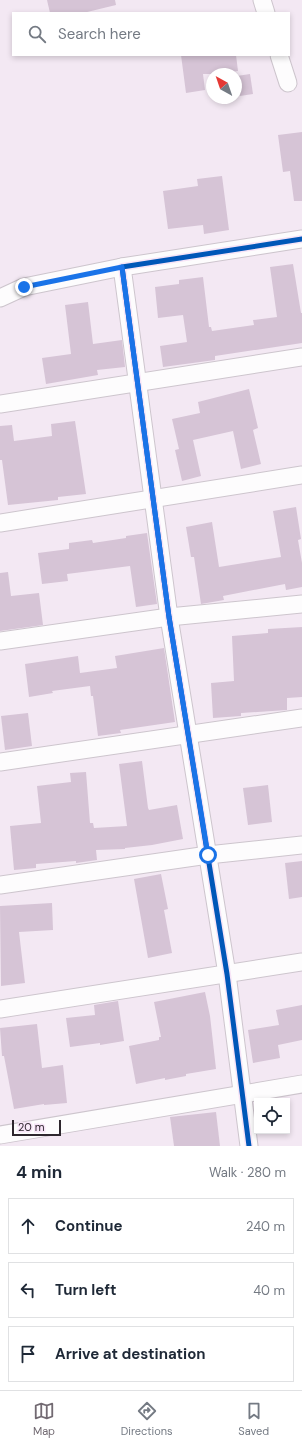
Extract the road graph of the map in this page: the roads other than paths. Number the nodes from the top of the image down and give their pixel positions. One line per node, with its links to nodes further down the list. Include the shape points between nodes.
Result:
1 (262, 0): 2 (street)
2 (266, 12)
3 (279, 56): 4 (street)
4 (288, 83)
5 (302, 239): 6 (street)
6 (122, 267): 7 (street, via 24,287); 9 (street)
7 (0, 298)
8 (302, 357): 9 (street)
9 (137, 382): 10 (street); 12 (street)
10 (0, 404)
11 (302, 475): 12 (street)
12 (153, 499): 13 (street); 15 (street)
13 (0, 523)
14 (302, 604): 15 (street)
15 (169, 617): 16 (street); 18 (street)
16 (0, 641)
17 (302, 718): 18 (street)
18 (189, 734): 19 (street); 21 (street)
19 (0, 762)
20 (302, 845): 21 (street)
21 (208, 855): 22 (street); 24 (street)
22 (0, 885)
23 (302, 962): 24 (street)
24 (227, 974): 25 (street); 27 (street)
25 (0, 1009)
26 (302, 1084): 27 (street)
27 (242, 1094): 28 (street); 29 (street)
28 (0, 1135)
29 (249, 1146)

